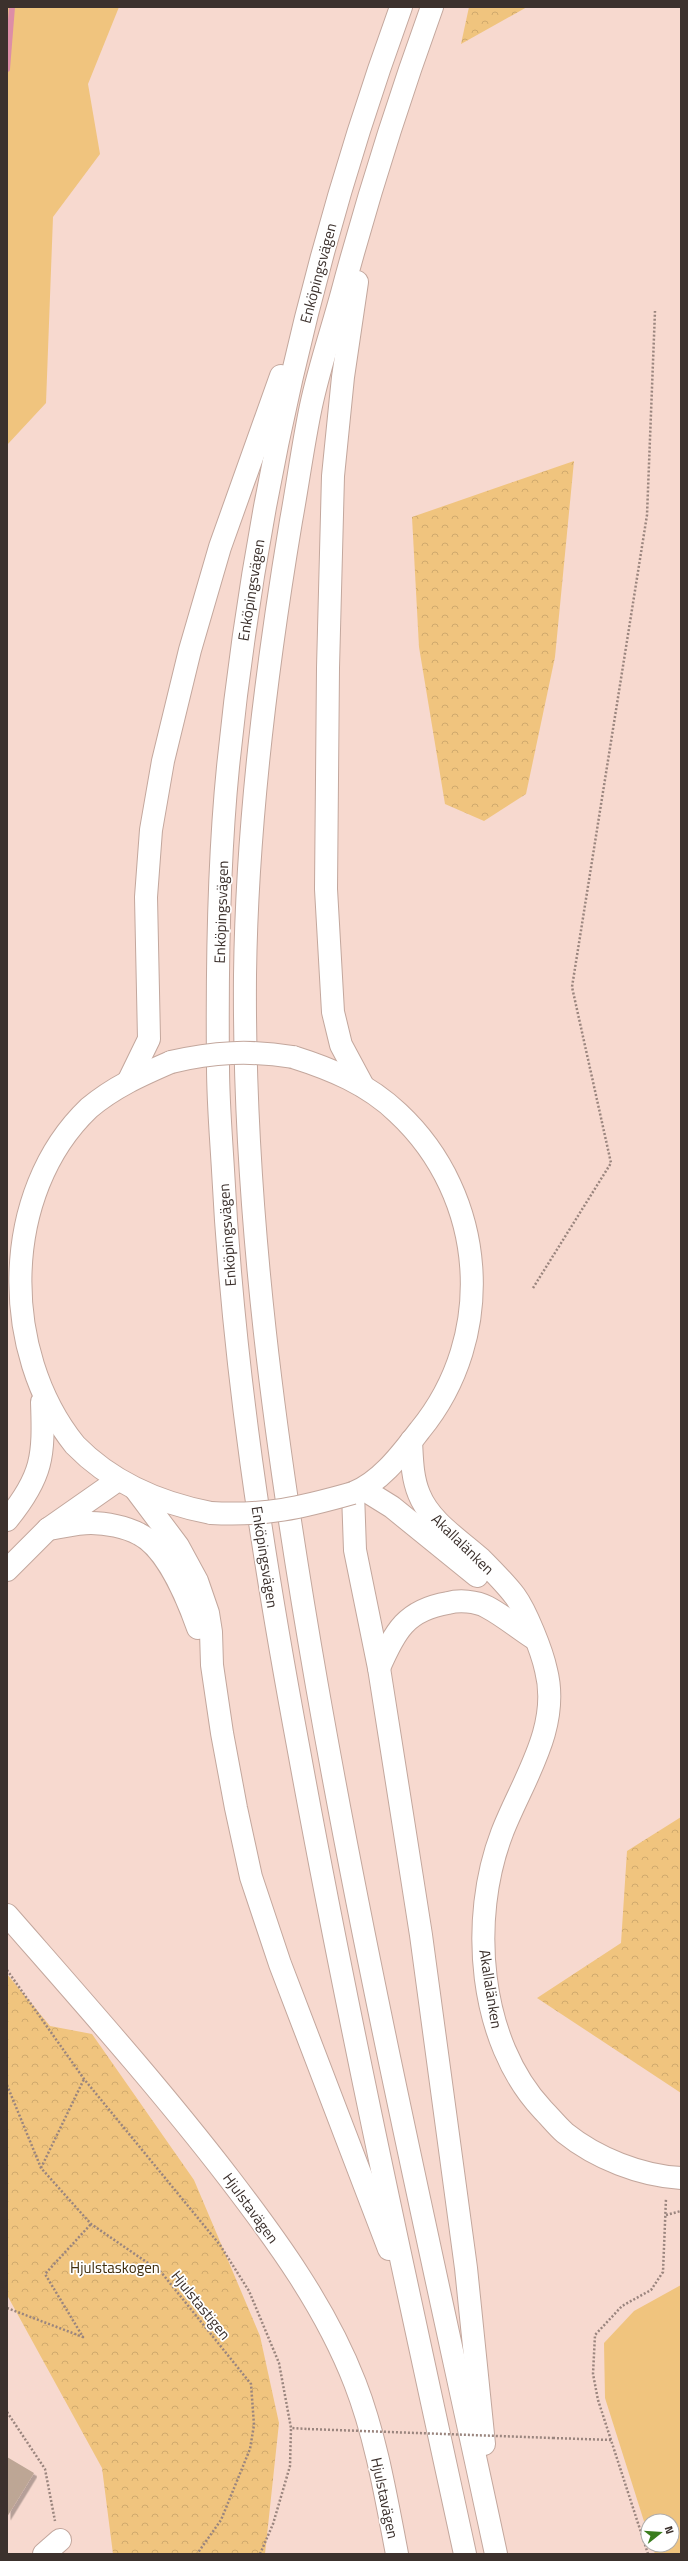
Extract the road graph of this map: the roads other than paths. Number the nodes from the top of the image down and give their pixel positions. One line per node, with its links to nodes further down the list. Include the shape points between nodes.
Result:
1 (401, 7): 4 (main road, Enköpingsvägen, via 346,170)
2 (432, 7): 3 (main road, Enköpingsvägen)
3 (374, 177): 6 (main road, via 343,377 336,446 328,676 326,889 330,981 333,1012 341,1045); 20 (main road, Enköpingsvägen, via 311,405 261,722 245,972 251,1198 274,1418 300,1587 342,1827 394,2087)
4 (312, 288): 5 (main road, via 220,547 190,650 163,761 151,830 146,897 149,1039); 19 (main road, Enköpingsvägen, via 266,498 244,633 228,772 220,888 218,1071 226,1233 239,1374 259,1521 314,1831)
5 (129, 1080): 6 (main road, bridge, via 171,1062 232,1051 293,1057 329,1068); 7 (main road, via 88,1109 62,1136 40,1168 27,1196 13,1240 9,1278 12,1318 20,1353)
6 (363, 1086): 8 (main road, via 398,1112 428,1145 449,1180 463,1217 472,1257 473,1297 467,1337 458,1365 446,1392 430,1418)
7 (42, 1402): 9 (main road, via 75,1445); 11 (main road, via 42,1456 35,1478)
8 (411, 1441): 10 (main road, via 397,1458); 14 (main road, Akallalänken, via 413,1473 420,1495 435,1519 483,1561 515,1596)
9 (127, 1485): 10 (main road, bridge, via 185,1508 211,1513 249,1515 287,1510); 12 (main road); 15 (main road, via 178,1546 197,1581 210,1626)
10 (358, 1491): 14 (main road, Akallalänken, via 392,1507 468,1567 503,1600); 16 (main road, via 355,1550)
11 (7, 1520)
12 (48, 1529): 13 (main road); 15 (main road, via 91,1523 139,1534 151,1544 182,1588)
13 (7, 1570)
14 (535, 1639): 16 (main road, via 486,1606 458,1601 429,1606 407,1619 391,1639); 18 (main road, Akallalänken, via 547,1671 549,1704 541,1746 501,1834 486,1904 483,1940 496,2026 513,2070 533,2099 564,2132 596,2153 624,2166 666,2177)
15 (212, 1665): 19 (main road, via 236,1808 251,1877 280,1964)
16 (379, 1668): 20 (main road, via 421,1935 465,2260)
17 (7, 1916): 21 (main road, Hjulstavägen, via 118,2041 196,2135 302,2279 329,2325 356,2384 375,2450)
18 (681, 2178)
19 (412, 2309): 22 (main road)
20 (495, 2552)
21 (397, 2554)
22 (465, 2554)

